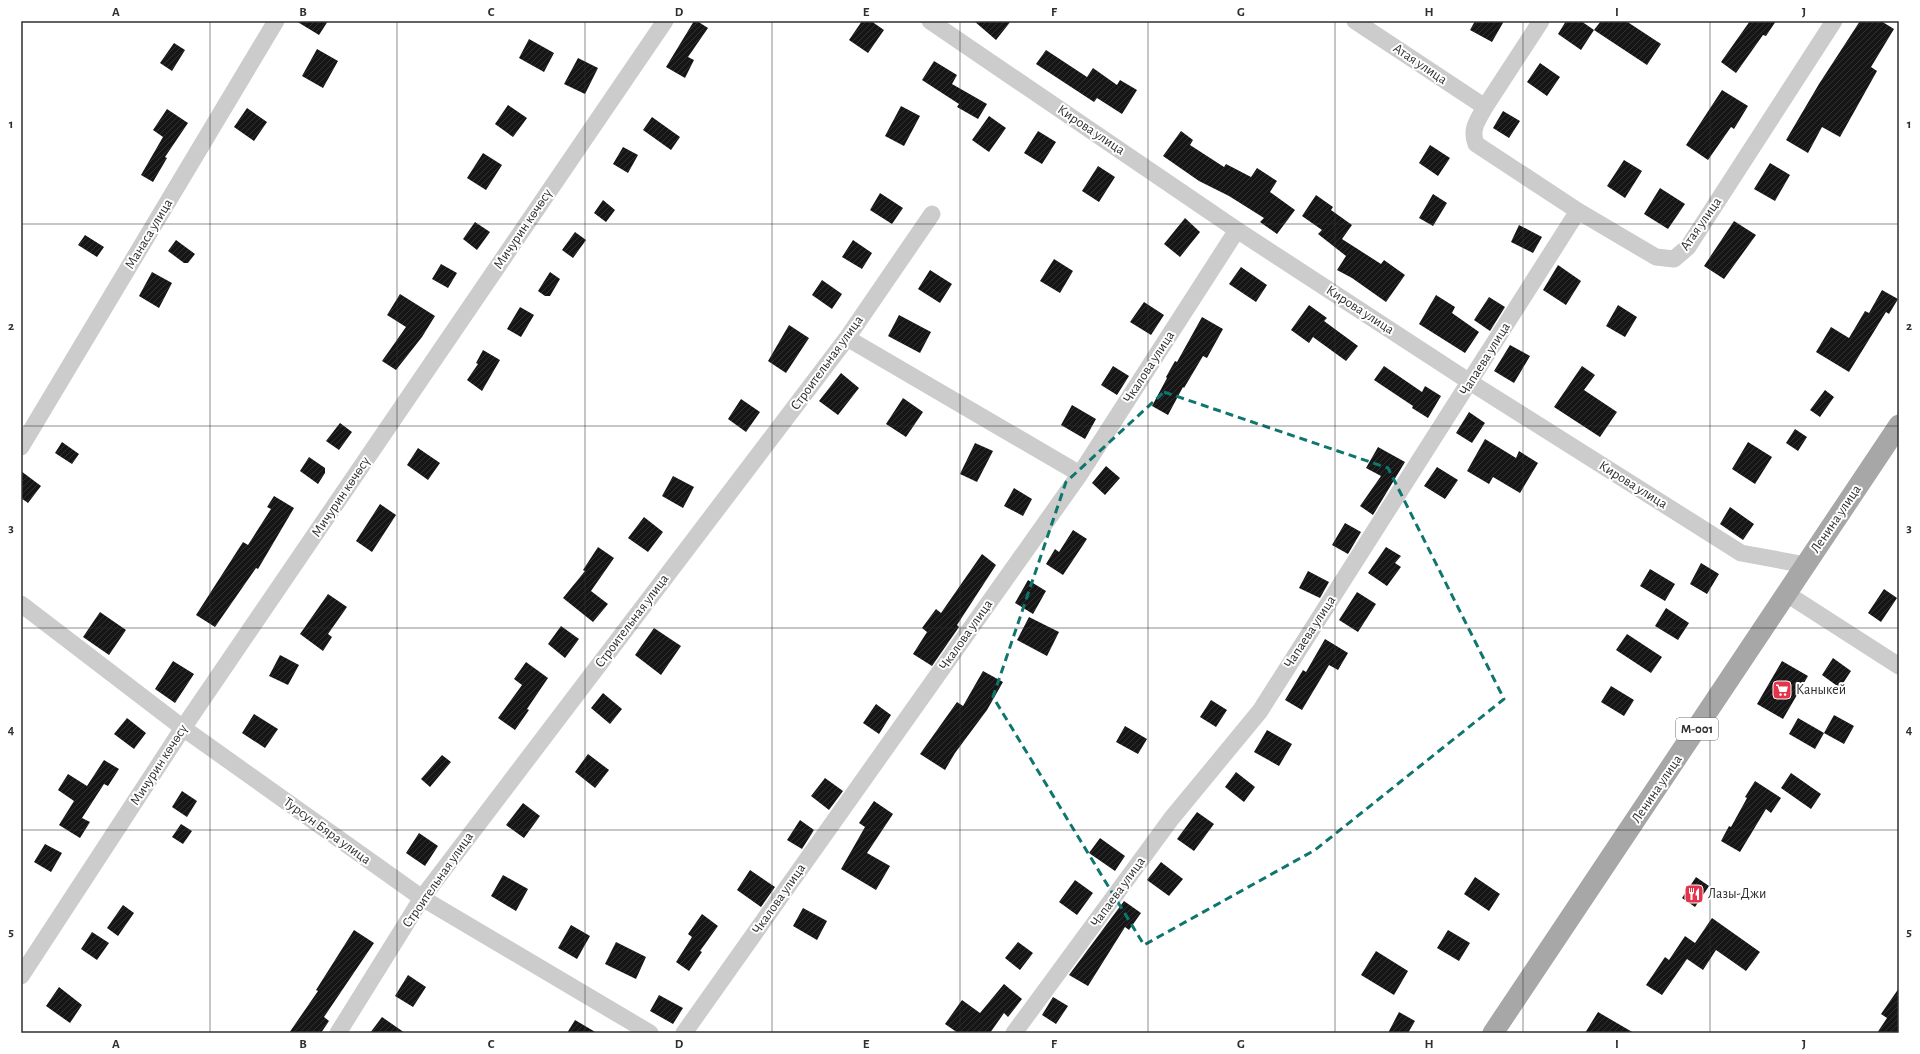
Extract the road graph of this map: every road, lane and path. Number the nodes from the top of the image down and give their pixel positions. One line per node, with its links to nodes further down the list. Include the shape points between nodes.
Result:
1 (276, 21): 14 (street, Манаса улица)
2 (665, 21): 20 (street, Мичурин көчөсү)
3 (930, 21): 10 (street, Кирова улица)
4 (1355, 21): 7 (street, Атая улица)
5 (1541, 21): 7 (street, Атая улица)
6 (1834, 21): 8 (street, Атая улица, via 1688,247 1674,259 1656,258)
7 (1485, 107): 8 (street, Атая улица, via 1474,127 1473,136 1476,144)
8 (1578, 211): 12 (street, Чапаева улица)
9 (932, 214): 11 (street, Строительная улица)
10 (1238, 230): 12 (street, Кирова улица); 15 (street, Чкалова улица)
11 (847, 338): 15 (street); 21 (street, Строительная улица)
12 (1470, 382): 16 (street, Кирова улица, via 1741,554); 26 (street, Чапаева улица, via 1260,711 1171,819)
13 (1899, 424): 16 (main road, Ленина улица / М-001)
14 (21, 447)
15 (1080, 474): 25 (street, Чкалова улица)
16 (1806, 564): 17 (main road, Ленина улица / М-001)
17 (1787, 594): 19 (street); 27 (main road, Ленина улица / М-001)
18 (21, 604): 20 (street, Турсун Бяра улица)
19 (1899, 666)
20 (183, 728): 21 (street, Турсун Бяра улица); 22 (street, Мичурин көчөсү)
21 (422, 898): 23 (street, Строительная улица); 24 (street, Турсун Бяра улица)
22 (21, 976)
23 (338, 1033)
24 (650, 1033)
25 (684, 1033)
26 (1014, 1033)
27 (1493, 1033)

